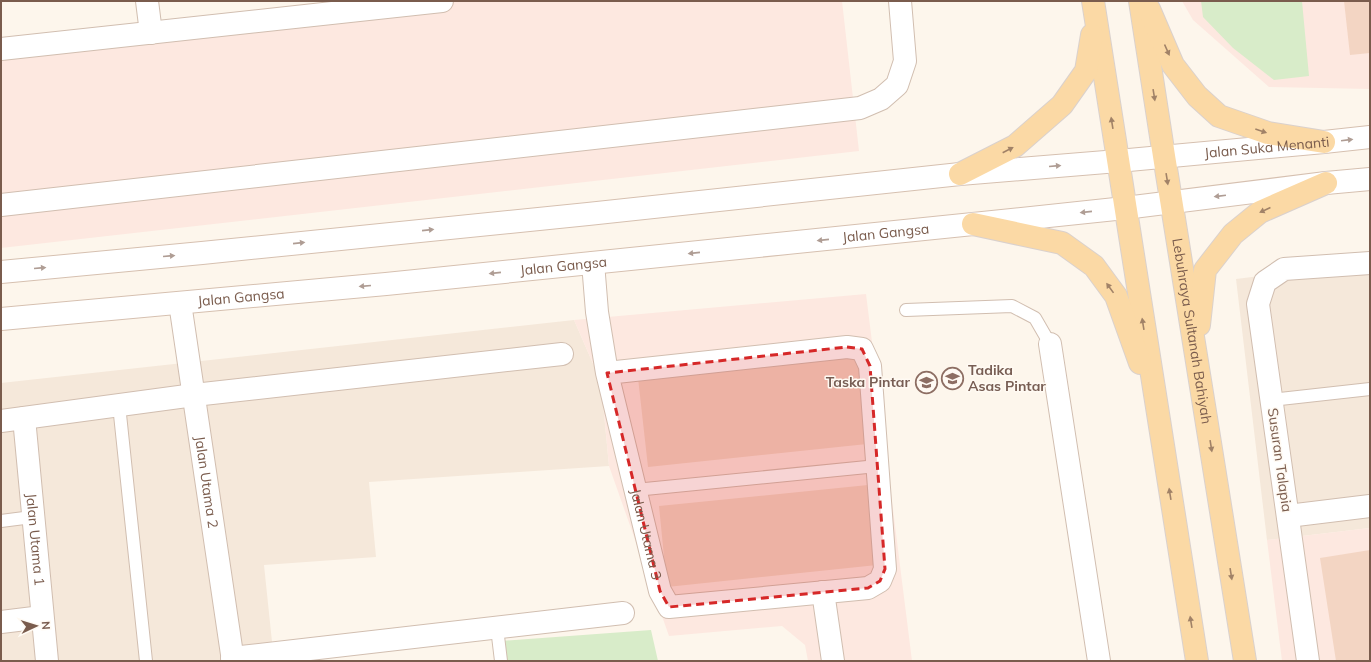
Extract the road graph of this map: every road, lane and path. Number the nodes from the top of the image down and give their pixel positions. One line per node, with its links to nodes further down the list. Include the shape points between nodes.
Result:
1 (147, 1): 8 (street)
2 (442, 1): 6 (street)
3 (900, 1): 18 (street, via 905,61 897,85 881,99 860,108)
4 (1140, 1): 12 (main road, Lebuhraya Sultanah Bahiyah, one-way to 12)
5 (1146, 1): 11 (main road, one-way to 11, via 1173,65 1197,96 1219,116 1268,133)
6 (335, 6): 8 (street)
7 (1094, 9): 13 (main road, one-way to 7); 14 (main road, one-way to 7, via 1015,146 1062,105 1086,71)
8 (151, 33): 9 (street)
9 (1, 49)
10 (1370, 137): 11 (street, Jalan Suka Menanti, one-way to 10)
11 (1324, 142): 12 (street, Jalan Suka Menanti)
12 (1164, 156): 13 (street, Jalan Suka Menanti); 17 (main road, Lebuhraya Sultanah Bahiyah, one-way to 17)
13 (1118, 161): 14 (street, one-way to 13); 19 (main road)
14 (960, 174): 23 (street, one-way to 14, via 596,214)
15 (1370, 179): 16 (street)
16 (1326, 183): 17 (street, one-way to 17); 28 (main road, one-way to 28, via 1260,212 1233,234 1205,270)
17 (1171, 202): 19 (street, Jalan Gangsa); 28 (main road, Lebuhraya Sultanah Bahiyah)
18 (1, 205)
19 (1125, 208): 20 (street, Jalan Gangsa, one-way to 20); 31 (main road, one-way to 19)
20 (973, 224): 21 (street, Jalan Gangsa, one-way to 21); 31 (main road, one-way to 20, via 1138,359 1116,296 1094,266 1062,243)
21 (593, 263): 24 (street, Jalan Gangsa, one-way to 24); 30 (street, Jalan Utama 3, via 597,312)
22 (1370, 263): 34 (street, Susuran Talapia, via 1284,269 1264,282 1258,304)
23 (1, 272)
24 (180, 303): 26 (street, Jalan Gangsa); 33 (street, Jalan Utama 2)
25 (906, 310): 27 (lane, via 1012,306 1035,318)
26 (1, 319)
27 (1050, 344): 54 (street)
28 (1195, 352): 56 (main road, Lebuhraya Sultanah Bahiyah, one-way to 56)
29 (562, 354): 33 (street)
30 (607, 373): 38 (street, via 847,347 862,349 870,366); 39 (street, Jalan Utama 3)
31 (1153, 387): 55 (main road, one-way to 31)
32 (1370, 389): 34 (lane)
33 (194, 395): 35 (street); 49 (street, Jalan Utama 2)
34 (1271, 400): 41 (street, Susuran Talapia)
35 (119, 405): 36 (street); 51 (lane)
36 (24, 418): 37 (street); 42 (street, Jalan Utama 1)
37 (1, 421)
38 (877, 466): 39 (lane); 44 (street, Jalan Utama 3, via 885,569 880,581 868,588)
39 (635, 490): 44 (street, Jalan Utama 3, via 660,591 669,608)
40 (1370, 506): 41 (street)
41 (1288, 516): 57 (street, Susuran Talapia)
42 (32, 517): 43 (lane); 46 (street, Jalan Utama 1)
43 (1, 521)
44 (824, 592): 53 (street)
45 (623, 613): 48 (street)
46 (42, 616): 47 (street); 50 (street, Jalan Utama 1)
47 (1, 622)
48 (497, 628): 49 (street); 52 (lane)
49 (232, 659)
50 (47, 661)
51 (146, 661)
52 (501, 661)
53 (833, 661)
54 (1099, 661)
55 (1197, 661)
56 (1245, 661)
57 (1308, 661)

